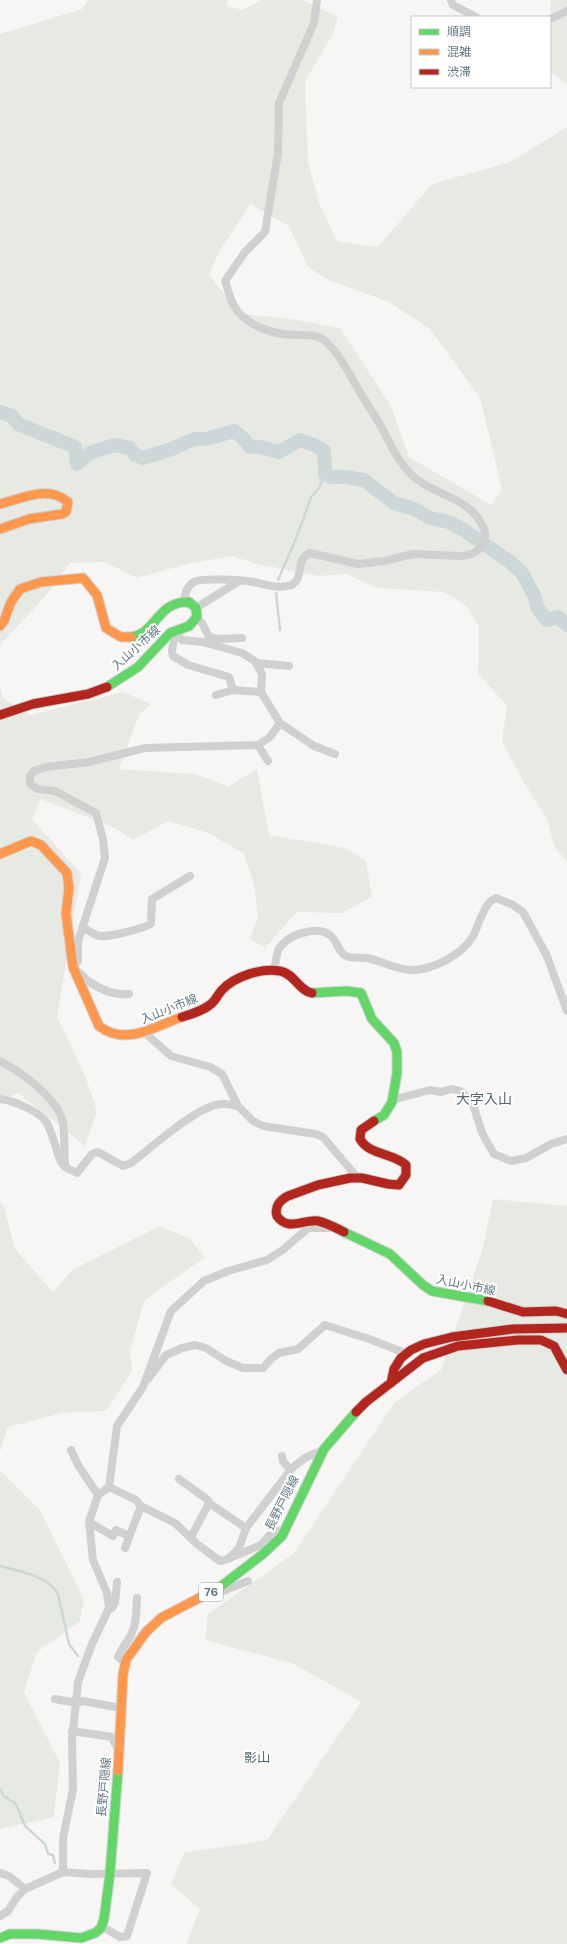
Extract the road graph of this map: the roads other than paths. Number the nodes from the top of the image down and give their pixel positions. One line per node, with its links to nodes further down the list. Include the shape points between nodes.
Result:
1 (318, 0): 8 (street, via 314,23 279,103 278,153 265,232 245,252 225,281 235,307 257,326 283,335 314,336 337,352 396,455 416,478 453,498 474,514 483,528 484,540 479,551 468,556 413,554 358,564 310,553 304,556 300,563 299,577 292,585 278,587)
2 (451, 0): 4 (street, via 453,5)
3 (567, 11): 5 (street)
4 (474, 16)
5 (551, 19)
6 (0, 504): 7 (main road, via 46,492 61,496 68,502 66,512 62,514 29,519)
7 (0, 528)
8 (240, 580): 9 (street, via 196,581 187,588); 10 (street)
9 (184, 601): 10 (main road); 12 (main road, 入山小市線, via 171,605 137,637 128,639 106,628 97,592 84,578 41,582 20,589)
10 (196, 608): 11 (main road)
11 (196, 618): 13 (main road, 入山小市線, via 195,622 186,628); 14 (street, via 202,623 209,637)
12 (0, 626)
13 (175, 631): 15 (street, via 182,640 203,642 242,654); 17 (street, via 173,656 188,665 229,677); 20 (main road, 入山小市線, via 121,679 93,692 32,703)
14 (242, 638)
15 (256, 663): 16 (street); 18 (street, via 262,674)
16 (289, 666)
17 (233, 690): 18 (street); 19 (street)
18 (261, 692): 21 (street)
19 (216, 695)
20 (0, 715)
21 (280, 723): 22 (street, via 270,737); 23 (street, via 314,746)
22 (258, 745): 24 (street); 27 (street, via 145,748 90,762 46,767 34,771 30,776 30,784 38,789 55,791 96,813 103,839 104,858)
23 (335, 754)
24 (268, 762)
25 (0, 854): 28 (main road, 入山小市線, via 31,841 41,844 67,873 69,888 66,914)
26 (190, 876): 27 (street, via 152,899 151,924 141,929 102,936)
27 (83, 927): 28 (street, via 78,941 78,961)
28 (73, 967): 30 (street, via 88,980 111,992); 32 (main road, 入山小市線, via 99,1026 104,1031 125,1035)
29 (274, 970): 31 (street, via 280,947 302,932 315,931 327,933 349,957 366,958 404,970 422,968 444,960 464,947 478,927 487,906 496,898 523,912 548,956); 32 (main road, 入山小市線, via 237,978 222,989 210,1004); 35 (main road, 入山小市線, via 290,976 306,992 352,990 361,993 372,1018 396,1048 398,1070)
30 (129, 994)
31 (567, 1011)
32 (144, 1032): 36 (street, via 171,1056 217,1070 225,1078)
33 (0, 1061): 38 (street, via 15,1068 32,1082 54,1106 63,1122)
34 (0, 1099): 38 (street, via 9,1100 36,1113 46,1122)
35 (392, 1100): 37 (street, via 430,1090 460,1091 472,1101 482,1133 494,1154 511,1161 526,1158 551,1144); 39 (main road, 入山小市線, via 380,1119 365,1124 360,1131 360,1138 371,1150 402,1160 406,1165 406,1175 399,1184 391,1185)
36 (238, 1106): 38 (street, via 226,1103 209,1107 123,1166 98,1152 92,1154 77,1173); 39 (street, via 253,1121 263,1126 323,1137)
37 (567, 1139)
38 (65, 1167)
39 (357, 1177): 40 (main road, 入山小市線, via 311,1187 283,1198 276,1208 279,1220 290,1224 300,1225 314,1221)
40 (331, 1225): 41 (main road, 入山小市線, via 396,1259 430,1290 474,1297 512,1310 546,1310); 46 (street, via 329,1228 308,1228 267,1260 204,1281 171,1311)
41 (567, 1314)
42 (567, 1328): 43 (main road, via 525,1328 445,1338 424,1343)
43 (408, 1354): 45 (main road, via 392,1371); 46 (street, via 325,1325 298,1349 279,1353 263,1368 243,1368 206,1348 195,1345 182,1348 166,1355)
44 (567, 1370): 45 (main road, 長野戸隠線 / 76, via 558,1352 548,1343 531,1339 458,1346 429,1355 413,1364)
45 (391, 1383): 48 (main road, 長野戸隠線 / 76, via 353,1415)
46 (143, 1387): 52 (street, via 117,1426)
47 (71, 1450): 53 (street)
48 (324, 1450): 50 (street, via 306,1458); 58 (main road, 長野戸隠線 / 76)
49 (282, 1456): 50 (street)
50 (290, 1470): 57 (street)
51 (179, 1479): 54 (street)
52 (109, 1487): 53 (street); 55 (street, via 136,1500)
53 (98, 1495): 56 (street)
54 (209, 1503): 57 (street); 60 (street)
55 (141, 1506): 59 (street); 60 (street, via 175,1523)
56 (90, 1522): 59 (street, via 113,1536 116,1530); 67 (street, via 93,1560 107,1593)
57 (246, 1528): 62 (street, via 240,1548)
58 (284, 1532): 62 (street, via 274,1530 261,1545); 65 (main road, 長野戸隠線 / 76, via 263,1554)
59 (129, 1536): 61 (street)
60 (191, 1537): 62 (street, via 214,1558 220,1561)
61 (124, 1548)
62 (228, 1559)
63 (248, 1581): 65 (street, via 223,1592)
64 (117, 1582): 67 (street, via 115,1603)
65 (215, 1590): 68 (main road, 長野戸隠線 / 76, via 161,1618 134,1647)
66 (137, 1598): 68 (street, via 136,1620 118,1657)
67 (109, 1608): 71 (street, via 78,1682)
68 (125, 1663): 69 (main road, 長野戸隠線 / 76)
69 (122, 1690): 72 (street, via 118,1694); 73 (main road, 長野戸隠線 / 76)
70 (55, 1699): 71 (street)
71 (76, 1703): 72 (street, via 83,1701); 74 (street)
72 (115, 1707): 73 (street)
73 (119, 1724): 75 (street); 76 (main road, 長野戸隠線 / 76)
74 (72, 1731): 75 (street); 77 (street, via 73,1789 63,1838)
75 (112, 1737): 76 (street)
76 (120, 1750): 79 (main road, 長野戸隠線 / 76)
77 (63, 1872): 79 (street); 80 (street)
78 (0, 1873): 80 (street, via 9,1876)
79 (110, 1873): 82 (main road, 長野戸隠線 / 76); 82 (street, via 147,1873 127,1936 120,1937)
80 (25, 1889): 81 (street, via 8,1911)
81 (0, 1916)
82 (101, 1926): 83 (main road, via 95,1934 81,1938)
83 (37, 1934): 84 (main road, via 10,1934); 85 (street)
84 (0, 1938)
85 (39, 1944)

